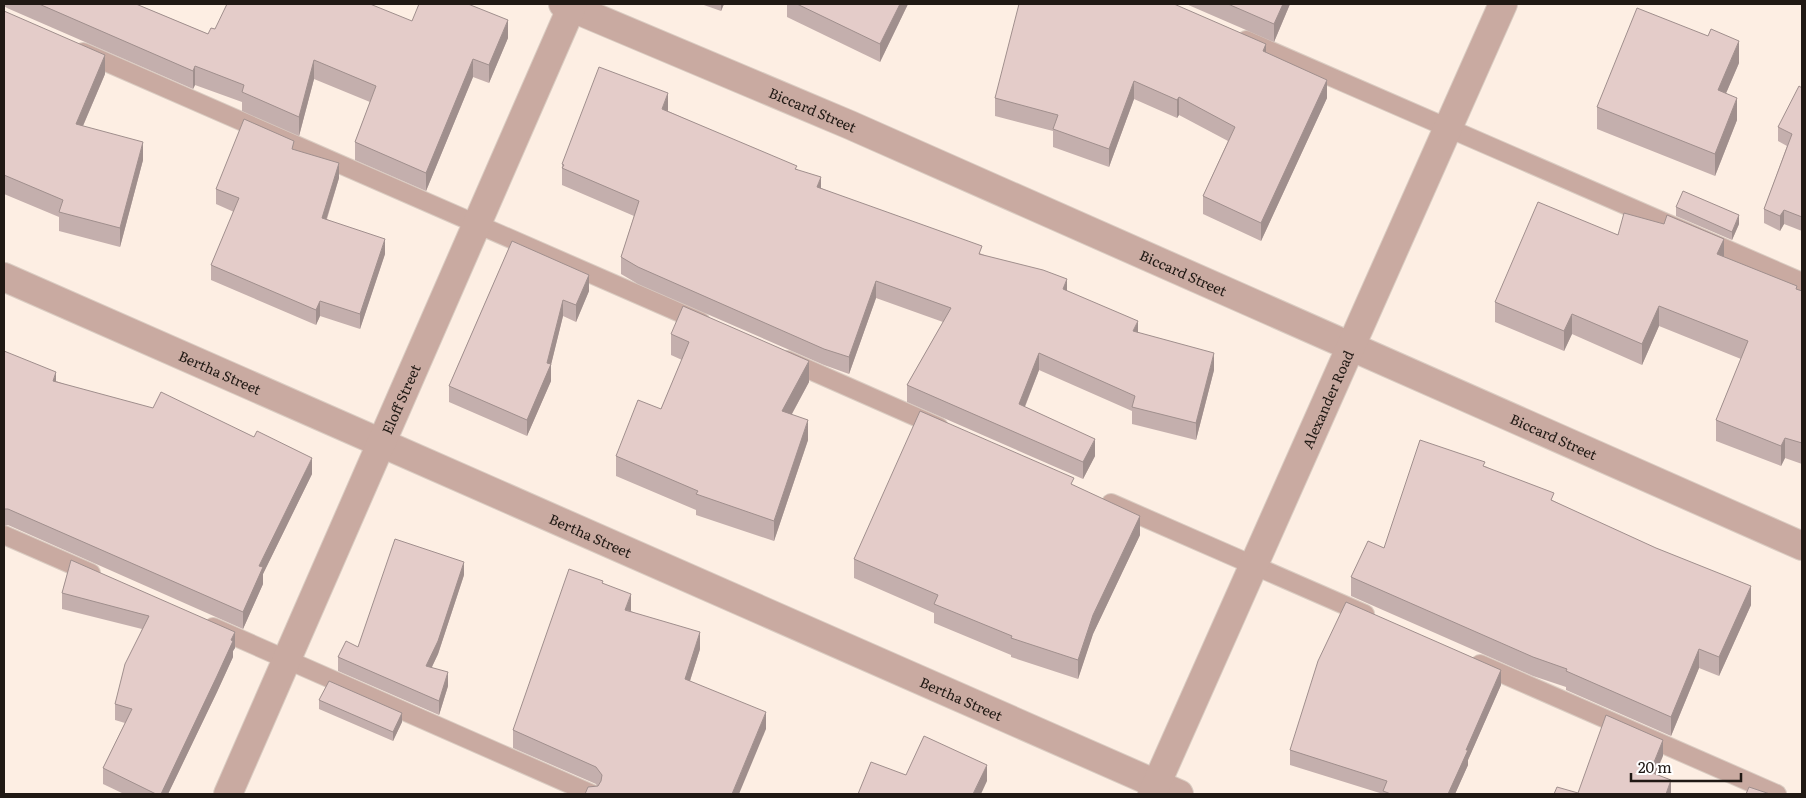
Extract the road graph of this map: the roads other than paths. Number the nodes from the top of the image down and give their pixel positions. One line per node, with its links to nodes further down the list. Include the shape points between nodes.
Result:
1 (1503, 4): 5 (street, Alexander Road)
2 (569, 5): 6 (street, Eloff Street); 10 (street, Biccard Street, via 850,125)
3 (1232, 35): 5 (lane)
4 (67, 45): 6 (lane)
5 (1448, 127): 8 (lane); 10 (street, Alexander Road)
6 (476, 223): 9 (lane); 13 (street, Eloff Street)
7 (4, 277): 13 (street, Bertha Street)
8 (1802, 282)
9 (714, 328)
10 (1349, 347): 16 (street, Biccard Street); 17 (street, Alexander Road)
11 (769, 352): 12 (lane)
12 (952, 433)
13 (381, 444): 22 (street, Eloff Street); 23 (street, Bertha Street)
14 (1099, 497): 17 (lane)
15 (4, 535): 18 (lane)
16 (1802, 546)
17 (1254, 566): 20 (lane); 23 (street, Alexander Road)
18 (104, 579)
19 (195, 620): 22 (lane)
20 (1381, 621)
21 (1462, 656): 26 (lane)
22 (286, 660): 24 (street, Eloff Street); 25 (lane)
23 (1162, 791)
24 (228, 794)
25 (592, 794)
26 (1778, 794)

